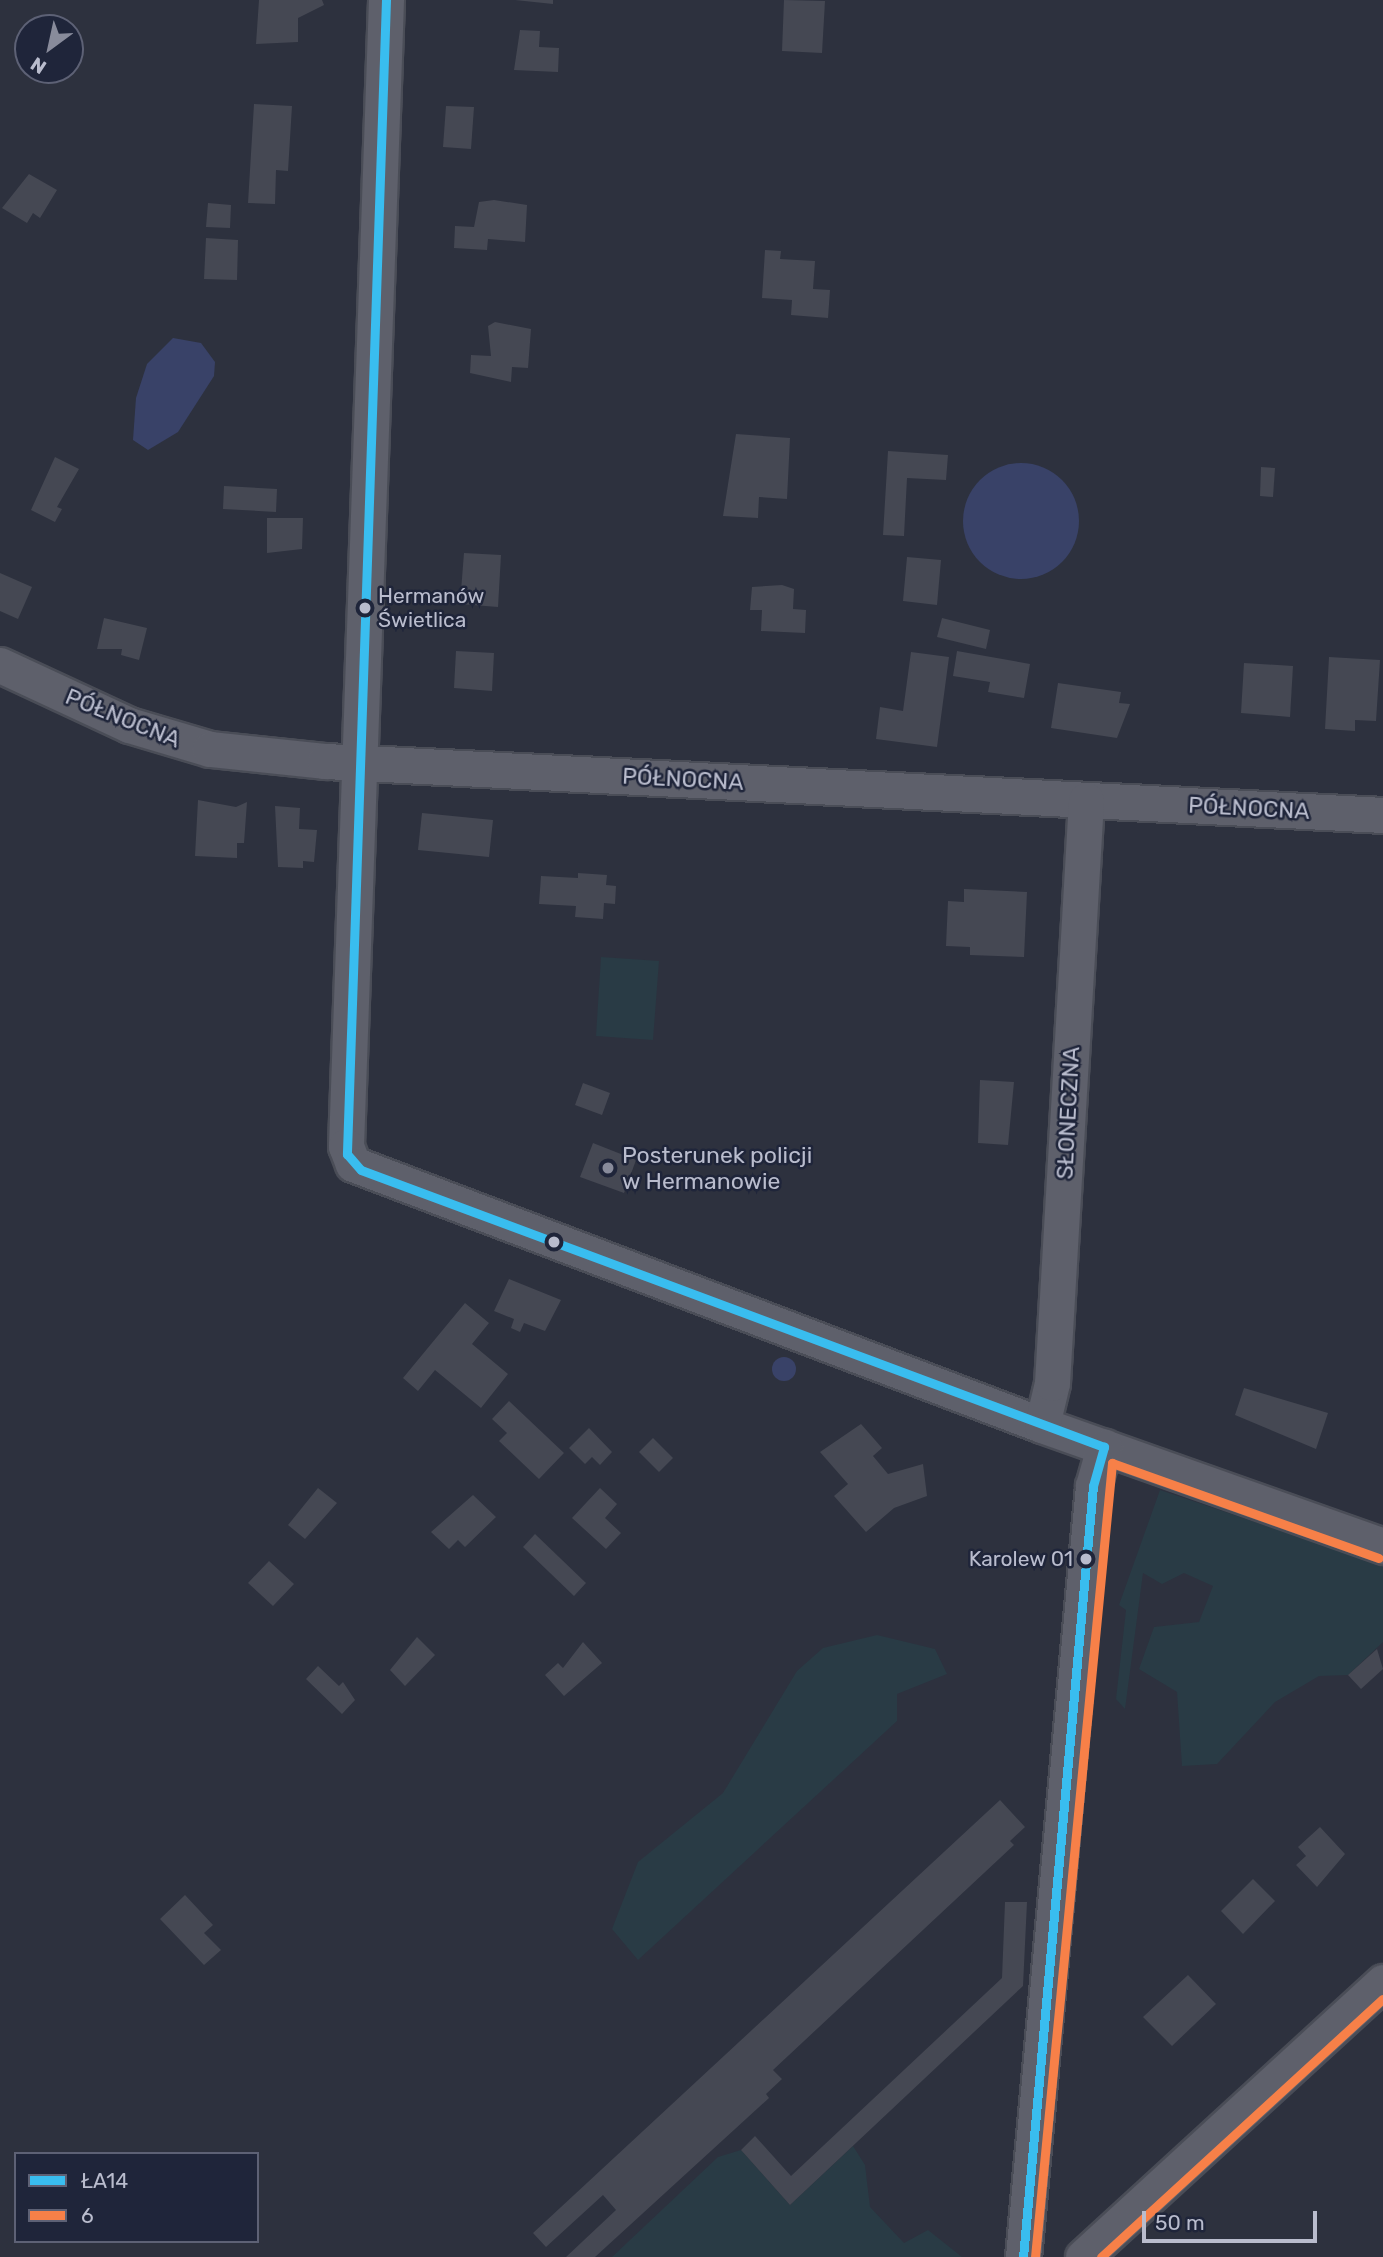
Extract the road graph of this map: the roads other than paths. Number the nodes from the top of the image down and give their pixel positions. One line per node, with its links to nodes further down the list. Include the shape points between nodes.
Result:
1 (386, 0): 3 (street)
2 (0, 665): 3 (street, PÓŁNOCNA, via 170,740)
3 (362, 763): 4 (street, PÓŁNOCNA); 6 (street, via 346,1146 361,1170)
4 (1086, 800): 5 (street, PÓŁNOCNA); 6 (street, SŁONECZNA, via 1052,1383)
5 (1383, 815)
6 (1042, 1425): 7 (street)
7 (1104, 1447): 8 (street); 10 (street, via 1092,1498)
8 (1383, 1546)
9 (1383, 1982): 11 (street)
10 (1023, 2257)
11 (1083, 2257)

